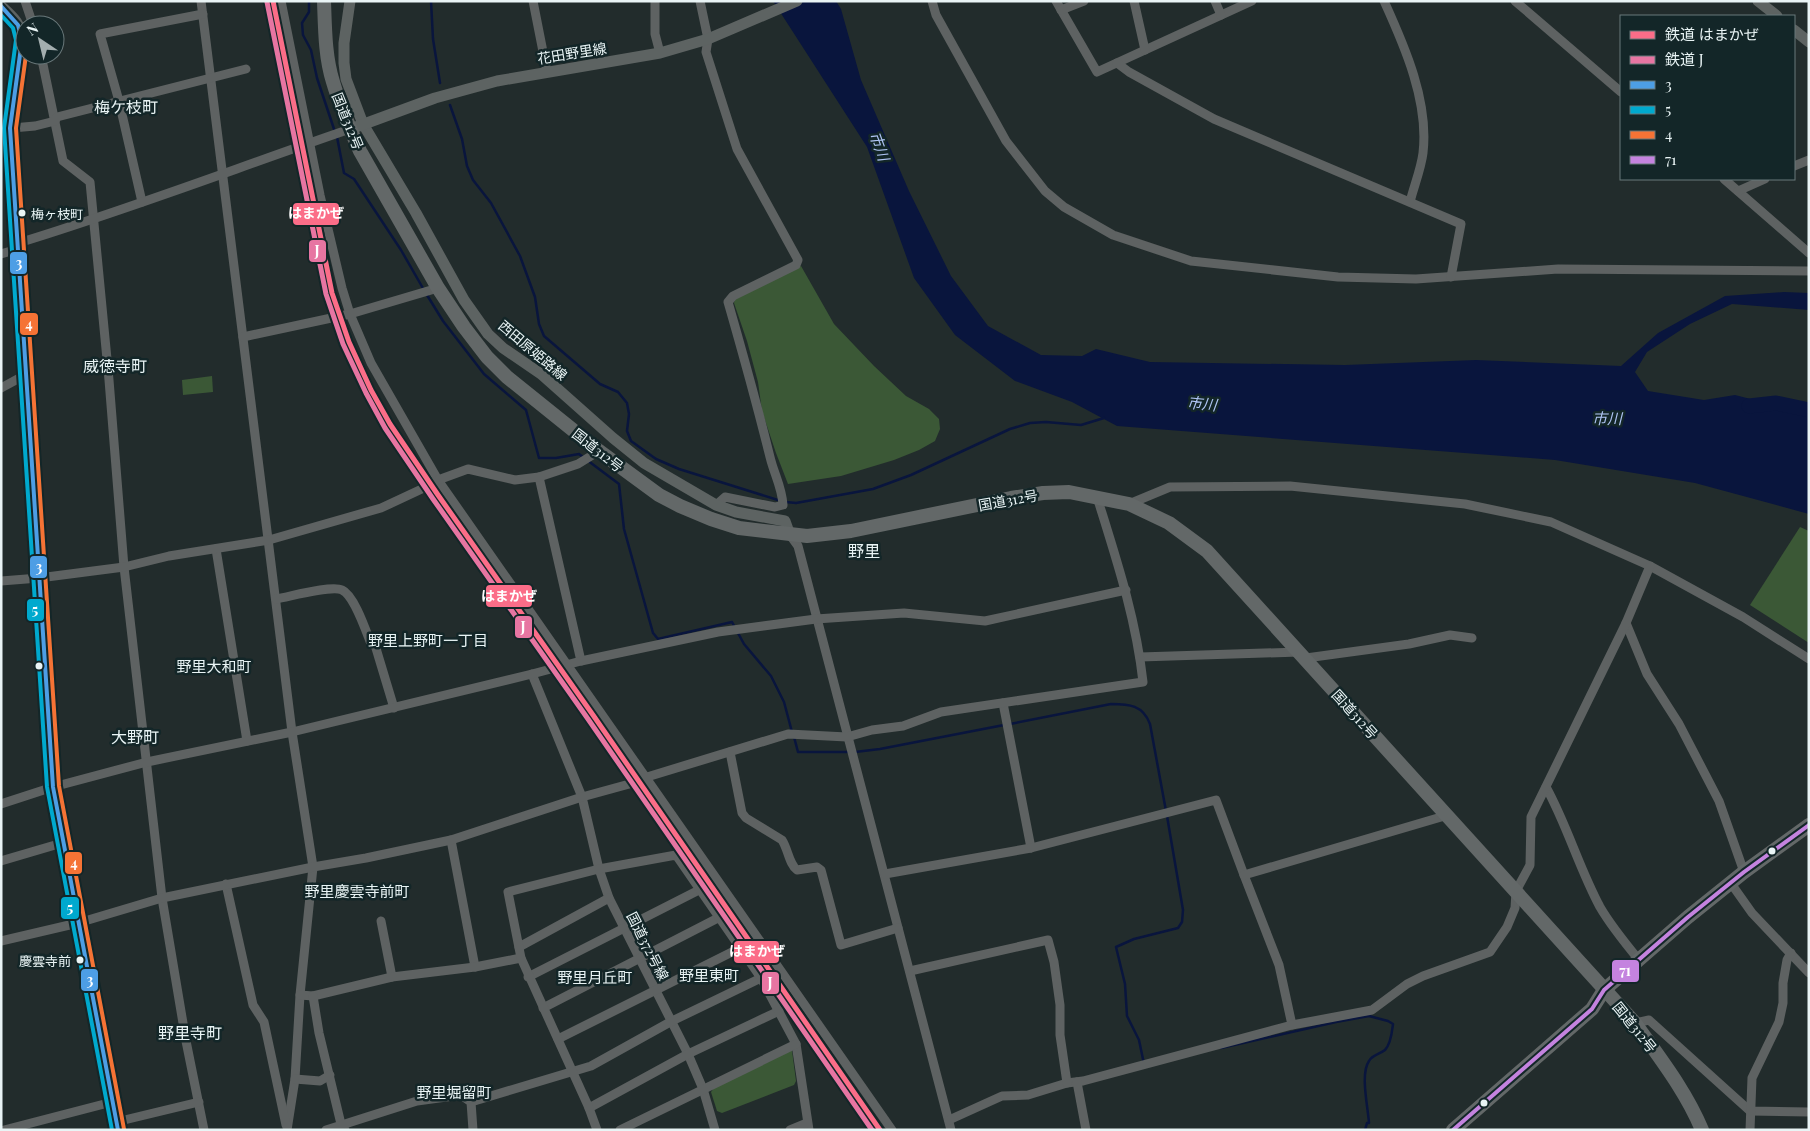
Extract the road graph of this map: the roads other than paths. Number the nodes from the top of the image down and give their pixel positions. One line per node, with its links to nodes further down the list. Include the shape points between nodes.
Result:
1 (25, 1): 22 (street)
2 (201, 1): 21 (street)
3 (281, 1): 42 (street)
4 (324, 1): 40 (highway, 国道312号, via 325,37 332,81)
5 (350, 1): 40 (main road, 西田原姫路線, via 344,63)
6 (533, 1): 35 (street)
7 (655, 1): 30 (street, via 655,34)
8 (700, 1): 27 (street)
9 (797, 1): 27 (main road, 花田野里線)
10 (932, 1): 56 (street, via 936,15 1006,142 1045,191 1064,207 1113,235 1191,261 1338,277)
11 (1056, 1): 20 (street)
12 (1084, 1): 20 (street)
13 (1134, 1): 29 (street)
14 (1215, 1): 23 (street)
15 (1252, 1): 23 (street)
16 (1384, 1): 50 (street, via 1410,62 1418,90 1423,155)
17 (1515, 1): 37 (street)
18 (1758, 1): 24 (main road)
19 (1, 6): 25 (main road)
20 (1061, 10): 31 (street, via 1097,72)
21 (203, 14): 36 (street); 38 (street, via 100,34)
22 (30, 15)
23 (1222, 15): 29 (street)
24 (1776, 15)
25 (15, 19)
26 (1795, 31): 28 (main road)
27 (712, 37): 30 (main road, 花田野里線); 67 (street, via 706,52 737,149 798,260 796,265 733,296 728,302 771,463 782,490 783,505 775,507 725,497)
28 (1809, 42)
29 (1145, 50): 31 (street)
30 (660, 53): 35 (main road, 花田野里線)
31 (1117, 63): 50 (street, via 1214,119)
32 (18, 65): 41 (main road)
33 (43, 65): 39 (street)
34 (246, 69): 36 (street)
35 (547, 72): 40 (main road, 花田野里線, via 497,81 435,98)
36 (210, 77): 38 (street); 45 (street)
37 (1620, 91)
38 (119, 101): 39 (street, via 57,117); 49 (street)
39 (55, 121): 41 (street); 51 (street, via 63,161 90,182)
40 (356, 127): 42 (street); 57 (highway, 国道312号, via 360,151); 67 (main road, 西田原姫路線, via 421,221 464,300 488,334 644,462)
41 (6, 129): 52 (main road)
42 (310, 143): 45 (street); 58 (street)
43 (1809, 160): 44 (street)
44 (1795, 166)
45 (222, 173): 49 (street); 59 (street)
46 (1725, 180): 48 (street)
47 (1763, 180): 48 (street)
48 (1738, 191): 53 (street)
49 (142, 202): 51 (street)
50 (1410, 202): 56 (street, via 1461,224)
51 (94, 220): 52 (street); 71 (street)
52 (18, 246): 54 (street); 60 (main road)
53 (1809, 253)
54 (1, 254)
55 (1809, 271): 56 (street, via 1558,269)
56 (1450, 277)
57 (438, 288): 58 (street); 62 (highway, 国道312号, via 494,364)
58 (350, 314): 59 (street); 64 (street, via 371,363)
59 (243, 336): 69 (street)
60 (25, 375): 61 (street); 73 (main road)
61 (2, 388)
62 (599, 451): 63 (street, via 578,464); 68 (highway, 国道312号, via 659,495 680,506 739,528)
63 (539, 477): 64 (street, via 514,480 468,469); 83 (street)
64 (438, 480): 69 (street, via 381,508); 84 (street)
65 (1097, 497): 66 (highway, 国道312号); 68 (highway, 国道312号, via 1069,492 1043,493 851,532); 75 (street)
66 (1129, 504): 72 (street, via 1170,487 1290,486 1465,504 1551,522); 80 (highway, 国道312号, via 1169,522 1207,551)
67 (716, 505): 68 (main road, 西田原姫路線, via 785,522)
68 (790, 535): 77 (street, via 798,546)
69 (269, 540): 70 (street); 76 (street)
70 (216, 548): 71 (street); 90 (street)
71 (124, 566): 73 (street); 92 (street)
72 (1650, 566): 78 (street); 82 (street, via 1743,617)
73 (39, 578): 74 (street); 94 (main road)
74 (1, 580)
75 (1126, 590): 77 (street, via 985,622 910,613); 81 (street)
76 (276, 599): 87 (street, via 321,590 343,590 352,601 371,644 375,645); 88 (street)
77 (816, 619): 83 (street, via 718,632); 89 (street)
78 (1626, 623): 95 (street); 106 (street, via 1647,674 1679,724 1718,801)
79 (1472, 638): 80 (street, via 1450,635 1409,644)
80 (1302, 655): 81 (street); 98 (highway, 国道312号)
81 (1140, 657): 86 (street, via 1143,682)
82 (1809, 660)
83 (581, 661): 84 (street)
84 (567, 664): 85 (street); 93 (street)
85 (532, 674): 87 (street); 96 (street, 国道372号線)
86 (1002, 703): 89 (street, via 941,712 903,726); 102 (street)
87 (394, 708): 88 (street)
88 (292, 732): 90 (street); 104 (street)
89 (847, 737): 91 (street, via 788,734); 107 (street)
90 (247, 741): 92 (street)
91 (730, 752): 93 (street); 119 (street, via 742,814 782,840 794,868 816,867 821,870 841,945)
92 (147, 762): 94 (street); 113 (street)
93 (647, 778): 96 (street); 170 (street)
94 (53, 787): 97 (street); 101 (main road)
95 (1546, 787): 112 (street, via 1532,817 1530,865); 126 (street, via 1600,907)
96 (582, 797): 100 (street); 105 (street, 国道372号線)
97 (1, 804)
98 (1448, 815): 108 (street); 112 (highway, 国道312号)
99 (1809, 825): 106 (highway)
100 (451, 840): 104 (street); 127 (street)
101 (62, 843): 103 (street); 117 (main road)
102 (1031, 848): 107 (street); 108 (street, via 1216,800)
103 (1, 861)
104 (313, 867): 110 (street); 135 (street)
105 (599, 869): 111 (street, via 676,855); 114 (street, 国道372号線); 121 (street, via 508,892)
106 (1744, 872): 109 (highway)
107 (885, 874): 119 (street)
108 (1244, 875): 141 (street, via 1279,965)
109 (1730, 882): 123 (street, via 1752,913); 126 (highway)
110 (226, 884): 113 (street); 163 (street, via 253,1005 264,1022)
111 (699, 890): 115 (street); 118 (street)
112 (1516, 890): 134 (highway, 国道312号); 141 (street, via 1515,908 1507,928 1490,952 1423,976 1372,1010)
113 (162, 898): 117 (street); 152 (street)
114 (609, 898): 118 (street, 国道372号線); 121 (street)
115 (718, 918): 122 (street); 125 (street)
116 (381, 921): 130 (street)
117 (78, 923): 120 (street); 151 (main road)
118 (623, 928): 125 (street, 国道372号線); 131 (street)
119 (898, 928): 128 (street)
120 (2, 939)
121 (519, 947): 124 (street)
122 (740, 948): 132 (street); 133 (street)
123 (1791, 953): 129 (street); 155 (street, via 1783,983 1779,1022 1752,1078)
124 (521, 958): 127 (street); 131 (street)
125 (640, 958): 133 (street, 国道372号線); 137 (street)
126 (1639, 960): 134 (highway)
127 (475, 967): 130 (street)
128 (910, 971): 149 (street, via 1048,940 1060,1005 1060,1035); 157 (street)
129 (1809, 973)
130 (392, 977): 136 (street)
131 (528, 977): 137 (street)
132 (761, 978): 138 (street); 139 (street)
133 (655, 990): 139 (street, 国道372号線); 142 (street)
134 (1604, 990): 140 (highway, 国道312号); 173 (highway, via 1592,1009)
135 (300, 995): 136 (street); 147 (street)
136 (313, 996): 146 (street)
137 (543, 1008): 142 (street)
138 (779, 1011): 143 (street); 144 (street)
139 (672, 1021): 144 (street, 国道372号線); 145 (street, via 591,1066)
140 (1635, 1023): 155 (street, via 1649,1020); 174 (highway, 国道312号, via 1674,1078)
141 (1292, 1025): 148 (street)
142 (558, 1039): 145 (street)
143 (796, 1044): 150 (street); 160 (street)
144 (688, 1054): 150 (street, 国道372号線); 154 (street)
145 (572, 1072): 153 (street); 154 (street)
146 (330, 1075): 147 (street, via 320,1081); 159 (street)
147 (295, 1079): 163 (street)
148 (1077, 1082): 149 (street); 172 (street)
149 (1067, 1083): 157 (street, via 1028,1095 1002,1096)
150 (703, 1089): 167 (street); 168 (street, 国道372号線)
151 (112, 1102): 158 (main road); 161 (street)
152 (198, 1102): 158 (street); 162 (street)
153 (471, 1102): 159 (street, via 461,1095 417,1101); 165 (street)
154 (589, 1108): 166 (street)
155 (1750, 1111): 156 (street); 175 (street)
156 (1809, 1112)
157 (949, 1120): 171 (street)
158 (117, 1126)
159 (343, 1127): 164 (street)
160 (808, 1127): 169 (street)
161 (4, 1130)
162 (204, 1130)
163 (287, 1130)
164 (326, 1130)
165 (473, 1130)
166 (597, 1130)
167 (620, 1130)
168 (715, 1130)
169 (790, 1130)
170 (892, 1130)
171 (951, 1130)
172 (1086, 1130)
173 (1453, 1130)
174 (1702, 1130)
175 (1750, 1130)

